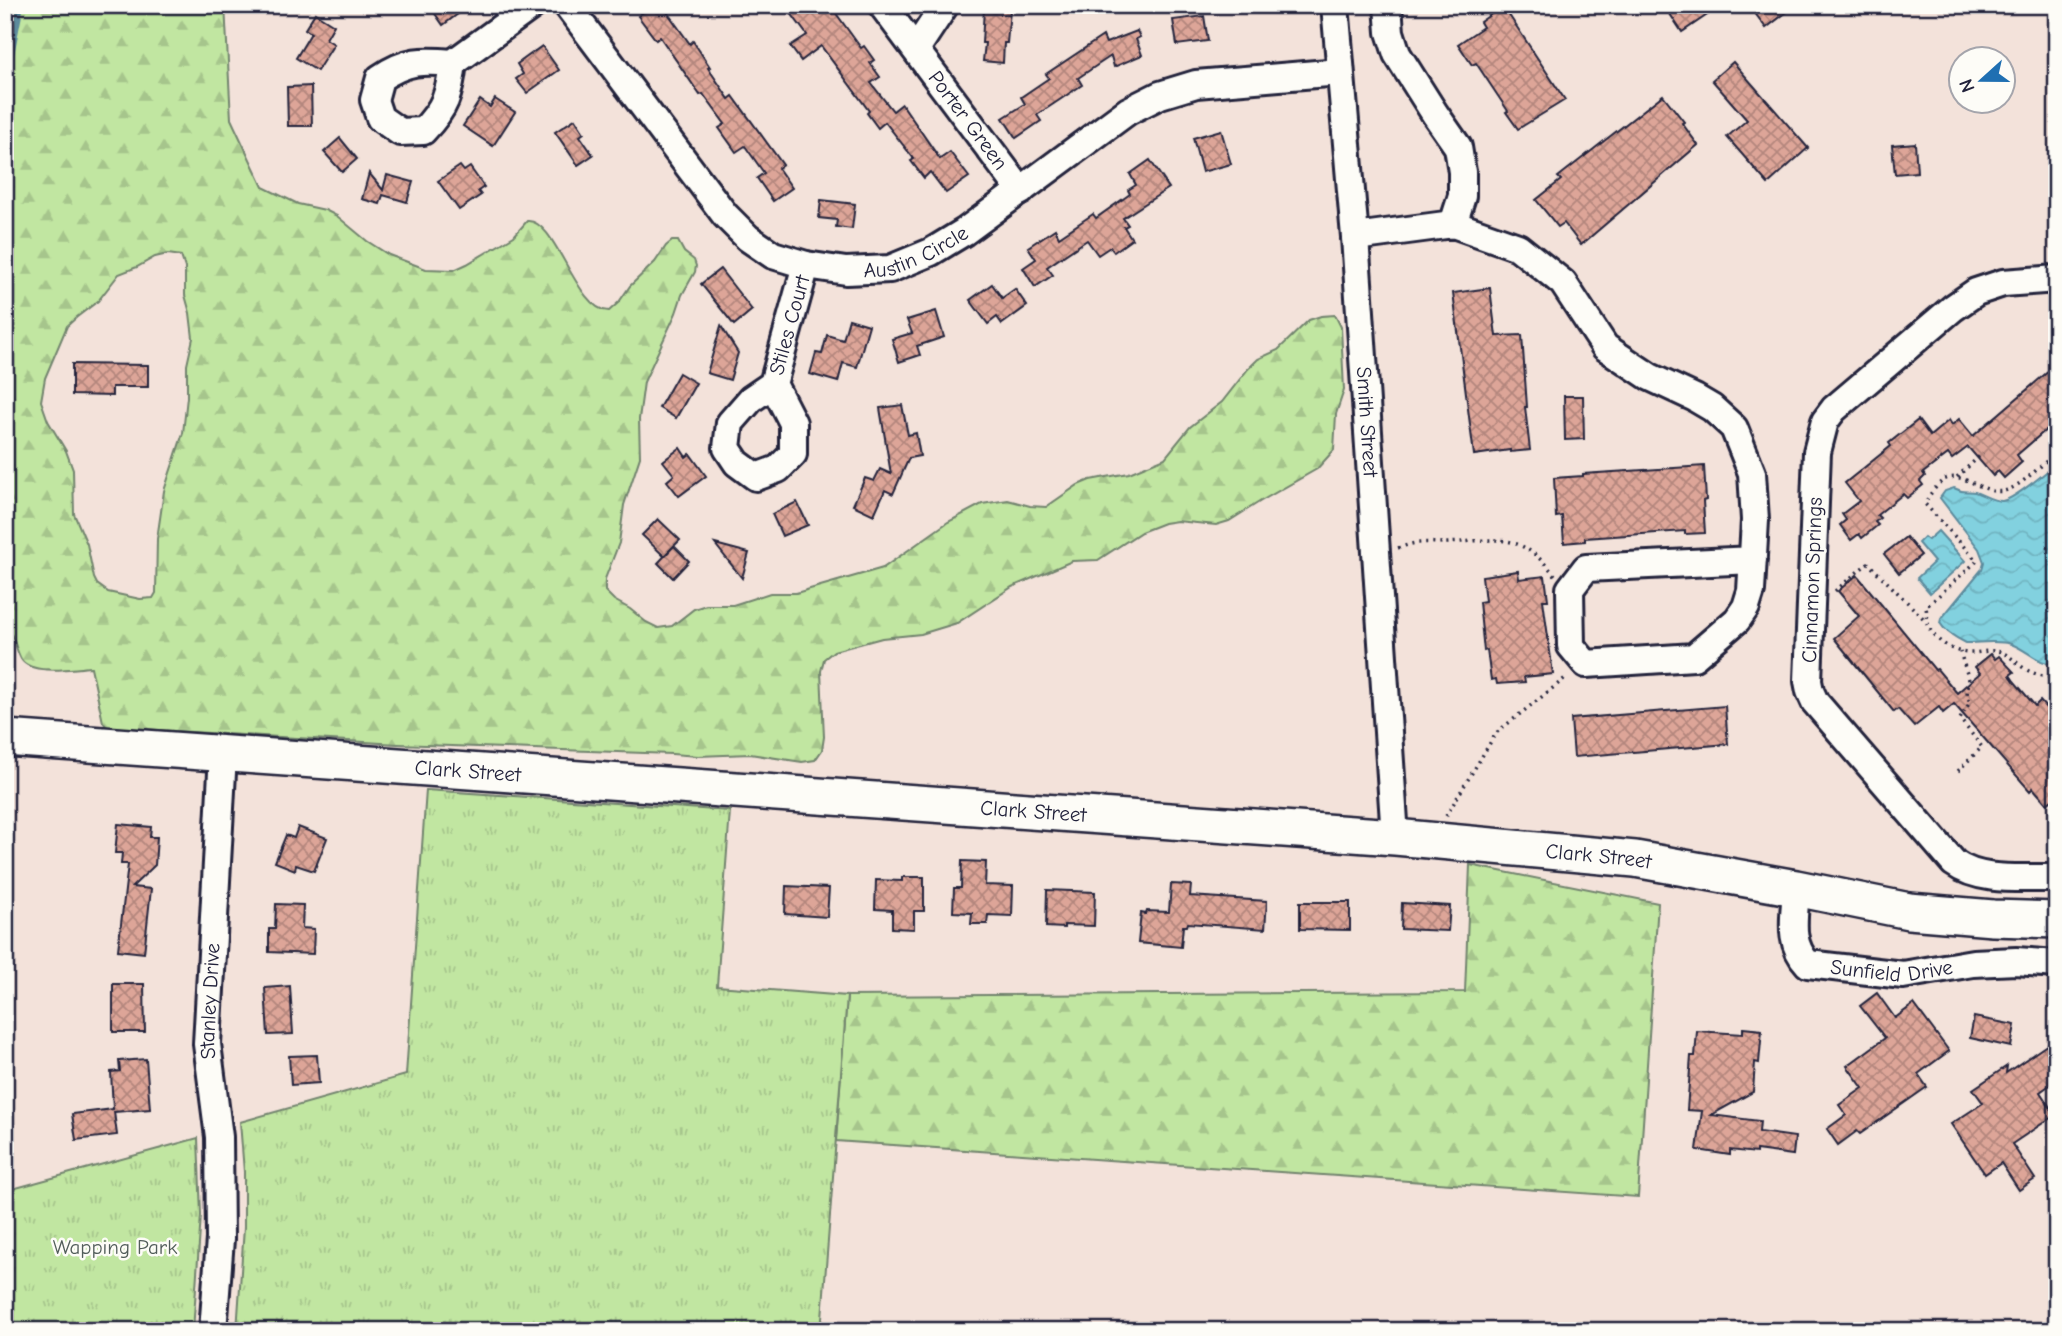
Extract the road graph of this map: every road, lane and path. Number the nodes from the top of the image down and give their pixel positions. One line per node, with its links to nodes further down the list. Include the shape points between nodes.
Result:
1 (533, 5): 8 (street)
2 (567, 5): 13 (street, Austin Circle, via 725,215 774,255)
3 (883, 5): 7 (street, Porter Green)
4 (945, 5): 7 (street, Porter Green)
5 (1335, 5): 9 (street, Smith Street)
6 (1388, 5): 11 (street, via 1397,54 1458,147 1462,196)
7 (916, 49): 10 (street, Porter Green)
8 (453, 63)
9 (1340, 72): 10 (street, Austin Circle, via 1196,84 1160,94 1128,111); 12 (street, Smith Street)
10 (1021, 191): 13 (street, Austin Circle, via 931,252 891,269 846,271)
11 (1453, 225): 12 (street); 20 (street, via 1518,247 1563,284 1605,347 1650,377 1704,403 1734,428 1752,473)
12 (1355, 237): 31 (street, Smith Street)
13 (806, 265): 15 (street, Stiles Court)
14 (2057, 279): 22 (street, Cinnamon Springs, via 2003,283 1970,296 1829,414 1817,452)
15 (773, 384)
16 (2057, 452): 18 (path, via 2003,491)
17 (1983, 453): 18 (path)
18 (1957, 477): 23 (path, via 1942,481 1925,504 1977,561 1926,607)
19 (1396, 549): 21 (path, via 1494,538 1513,542 1540,557)
20 (1753, 560): 21 (street, via 1586,568); 25 (street, via 1746,607 1694,657)
21 (1570, 589): 25 (street, via 1571,646)
22 (1810, 612): 23 (path, via 1868,563); 32 (street, Cinnamon Springs, via 1808,681 1815,702 1954,863 1988,875)
23 (1927, 623): 24 (path, via 1942,642)
24 (1960, 652): 26 (path, via 1998,651 2037,675); 29 (path, via 1970,702 1960,719 1982,747)
25 (1586, 664): 30 (path, via 1496,733)
26 (2057, 678)
27 (5, 738): 28 (main road, Clark Street)
28 (223, 754): 31 (main road, Clark Street); 36 (street, Stanley Drive, via 207,1044 219,1137 220,1240)
29 (1958, 771)
30 (1443, 821)
31 (1395, 837): 33 (main road, Clark Street, via 1635,859)
32 (2057, 878)
33 (1796, 888): 34 (main road, Clark Street, via 1909,911); 35 (street, Sunfield Drive, via 1794,942 1808,964 1903,975 1973,963)
34 (2057, 920)
35 (2057, 964)
36 (213, 1331)

